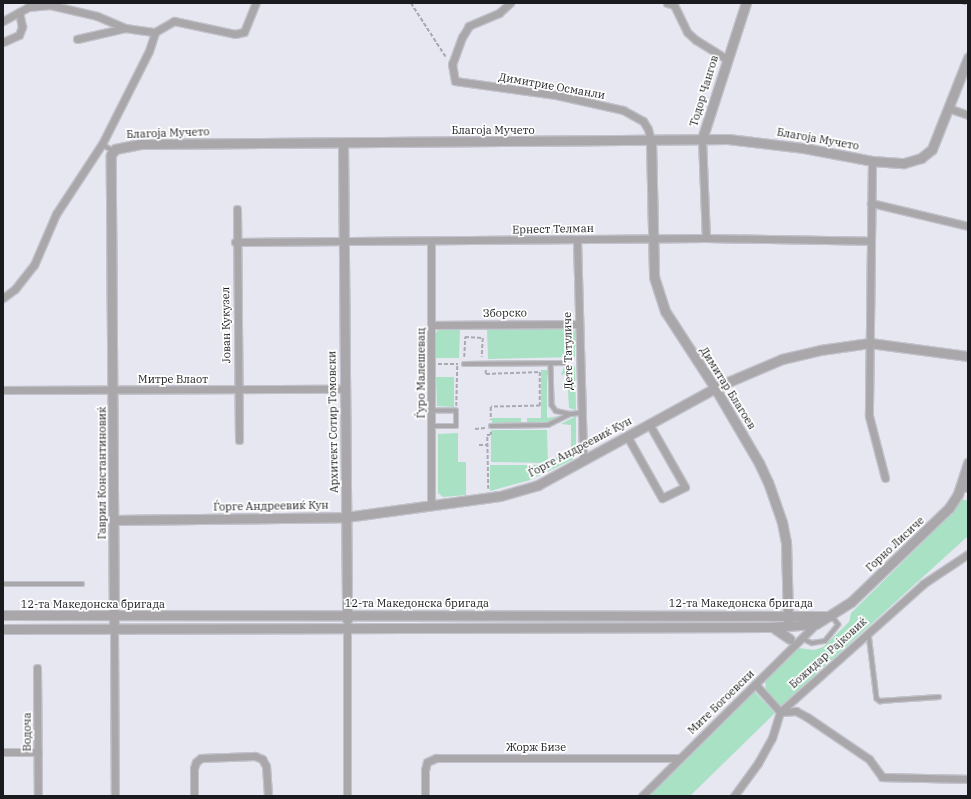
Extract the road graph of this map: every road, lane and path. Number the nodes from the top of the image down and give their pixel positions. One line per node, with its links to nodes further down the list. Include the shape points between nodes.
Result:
1 (256, 3): 11 (street, via 244,32 235,34 174,21)
2 (411, 3): 16 (path)
3 (510, 3): 20 (street, Димитрие Османли, via 499,13 469,26 452,64 455,81 556,95 623,110 643,121)
4 (746, 3): 15 (street, Тодор Чангов)
5 (962, 3): 7 (path)
6 (672, 4): 15 (street, via 692,36)
7 (968, 5)
8 (19, 12): 9 (street); 10 (street, via 39,5 55,6 97,16); 13 (street, via 22,27 20,35)
9 (3, 20)
10 (125, 28): 11 (street); 12 (street)
11 (155, 32): 22 (street, via 149,51)
12 (77, 39)
13 (3, 42)
14 (968, 58): 17 (street, Благоја Мучето)
15 (727, 59): 19 (street, Тодор Чангов)
16 (449, 63)
17 (948, 108): 18 (street); 24 (street, Благоја Мучето, via 932,149 921,158 904,163)
18 (968, 115)
19 (702, 139): 20 (street, Благоја Мучето); 24 (street, Благоја Мучето, via 789,146); 29 (street, Тодор Чангов)
20 (651, 141): 21 (street, Благоја Мучето); 28 (street, Димитар Благоев)
21 (343, 143): 23 (street, Благоја Мучето, via 141,144 122,146); 31 (street, Архитект Сотир Томовски)
22 (102, 144): 23 (lane); 35 (street, via 56,214 34,266)
23 (113, 151): 49 (street, Гаврил Константиновиќ)
24 (872, 161): 25 (street)
25 (871, 203): 27 (street); 33 (street)
26 (237, 209): 34 (street, Јован Кукузел)
27 (968, 226)
28 (652, 238): 29 (street, Ернест Телман); 30 (street, Ернест Телман); 46 (street, Димитар Благоев, via 654,277 665,311)
29 (706, 238): 33 (street, Ернест Телман)
30 (577, 240): 32 (street, Ернест Телман); 36 (street, Дете Татуличе)
31 (344, 241): 32 (street, Ернест Телман); 34 (street, Ернест Телман); 47 (street, Архитект Сотир Томовски)
32 (431, 241): 37 (street, Ѓуро Малешевац)
33 (870, 241): 38 (street)
34 (235, 242): 50 (street, Јован Кукузел)
35 (3, 298)
36 (578, 324): 37 (street, Зборско); 53 (street, Дете Татуличе)
37 (432, 325): 51 (street, Ѓуро Малешевац)
38 (870, 343): 39 (street, Ѓорге Андреевиќ Кун); 46 (street, Ѓорге Андреевиќ Кун, via 820,350 782,360); 66 (street, via 869,416)
39 (968, 356)
40 (551, 363): 41 (lane); 45 (lane); 54 (lane, via 552,406 556,412)
41 (564, 363)
42 (436, 364): 43 (path)
43 (458, 364): 44 (path); 52 (path)
44 (464, 364): 45 (lane); 45 (path, via 465,337 483,338)
45 (484, 364): 57 (path, via 486,374 540,372 540,406 491,407)
46 (714, 388): 55 (street, Ѓорге Андреевиќ Кун); 75 (street, Димитар Благоев, via 759,463 776,504 786,542)
47 (343, 389): 50 (street, Митре Влаот); 70 (street, Архитект Сотир Томовски)
48 (3, 390): 49 (street, Митре Влаот)
49 (114, 390): 50 (street, Митре Влаот); 71 (street, Гаврил Константиновиќ)
50 (239, 390): 61 (street, Јован Кукузел)
51 (432, 411): 52 (lane); 56 (street, Ѓуро Малешевац)
52 (456, 411): 56 (lane, via 456,426)
53 (579, 413): 54 (lane); 64 (street, Дете Татуличе)
54 (571, 414): 57 (lane, via 548,425)
55 (649, 424): 60 (street, Ѓорге Андреевиќ Кун); 60 (street, via 685,487 662,498)
56 (432, 426): 69 (street, Ѓуро Малешевац)
57 (491, 427): 58 (path)
58 (475, 428)
59 (487, 435): 63 (path)
60 (627, 436): 64 (street, Ѓорге Андреевиќ Кун)
61 (239, 440)
62 (479, 445): 63 (path)
63 (488, 445): 68 (path)
64 (583, 461): 69 (street, Ѓорге Андреевиќ Кун, via 538,485 500,496)
65 (968, 463): 67 (street, Горно Лисиче)
66 (885, 478)
67 (965, 488): 79 (street, Горно Лисиче, via 932,526 851,602)
68 (488, 493)
69 (432, 506): 70 (street, Ѓорге Андреевиќ Кун)
70 (346, 518): 71 (street, Ѓорге Андреевиќ Кун); 77 (street, Архитект Сотир Томовски)
71 (115, 520): 78 (street, Гаврил Константиновиќ)
72 (968, 554): 86 (street, Божидар Рајковиќ, via 923,584)
73 (3, 584): 74 (lane)
74 (82, 584)
75 (788, 614): 77 (street, 12-та Македонска бригада); 79 (street, 12-та Македонска бригада); 81 (street, Димитар Благоев)
76 (3, 615): 78 (street, 12-та Македонска бригада)
77 (347, 615): 78 (street, 12-та Македонска бригада); 83 (street, Архитект Сотир Томовски)
78 (114, 616): 85 (street, Гаврил Константиновиќ)
79 (832, 616): 80 (street, Горно Лисиче); 87 (lane, via 838,625 824,641 812,643)
80 (816, 624): 81 (street, 12-та Македонска бригада); 87 (street, Мите Богоевски)
81 (789, 626): 82 (street, 12-та Македонска бригада); 88 (street, Димитар Благоев)
82 (773, 627): 83 (street, 12-та Македонска бригада); 88 (street)
83 (347, 628): 85 (street, 12-та Македонска бригада); 101 (street, Архитект Сотир Томовски)
84 (3, 629): 85 (street, 12-та Македонска бригада)
85 (114, 629): 98 (street, Гаврил Константиновиќ)
86 (868, 631): 91 (lane, via 877,699 880,701); 92 (street, Божидар Рајковиќ)
87 (802, 638): 88 (street, Мите Богоевски)
88 (790, 644): 90 (street, Мите Богоевски)
89 (38, 668): 94 (street, Водоча)
90 (755, 684): 92 (street); 95 (street, Мите Богоевски)
91 (939, 697)
92 (780, 712): 96 (street, via 796,711 807,717 869,759 882,777); 104 (street, via 772,738)
93 (3, 752): 94 (street)
94 (38, 752): 97 (street, Водоча)
95 (679, 758): 102 (street, Жорж Бизе, via 436,758 426,766); 103 (street, Мите Богоевски)
96 (968, 779)
97 (38, 796)
98 (115, 796)
99 (194, 796): 100 (street, via 194,768 201,758 255,756 262,759 266,766)
100 (268, 796)
101 (347, 796)
102 (425, 796)
103 (642, 796)
104 (734, 796)

